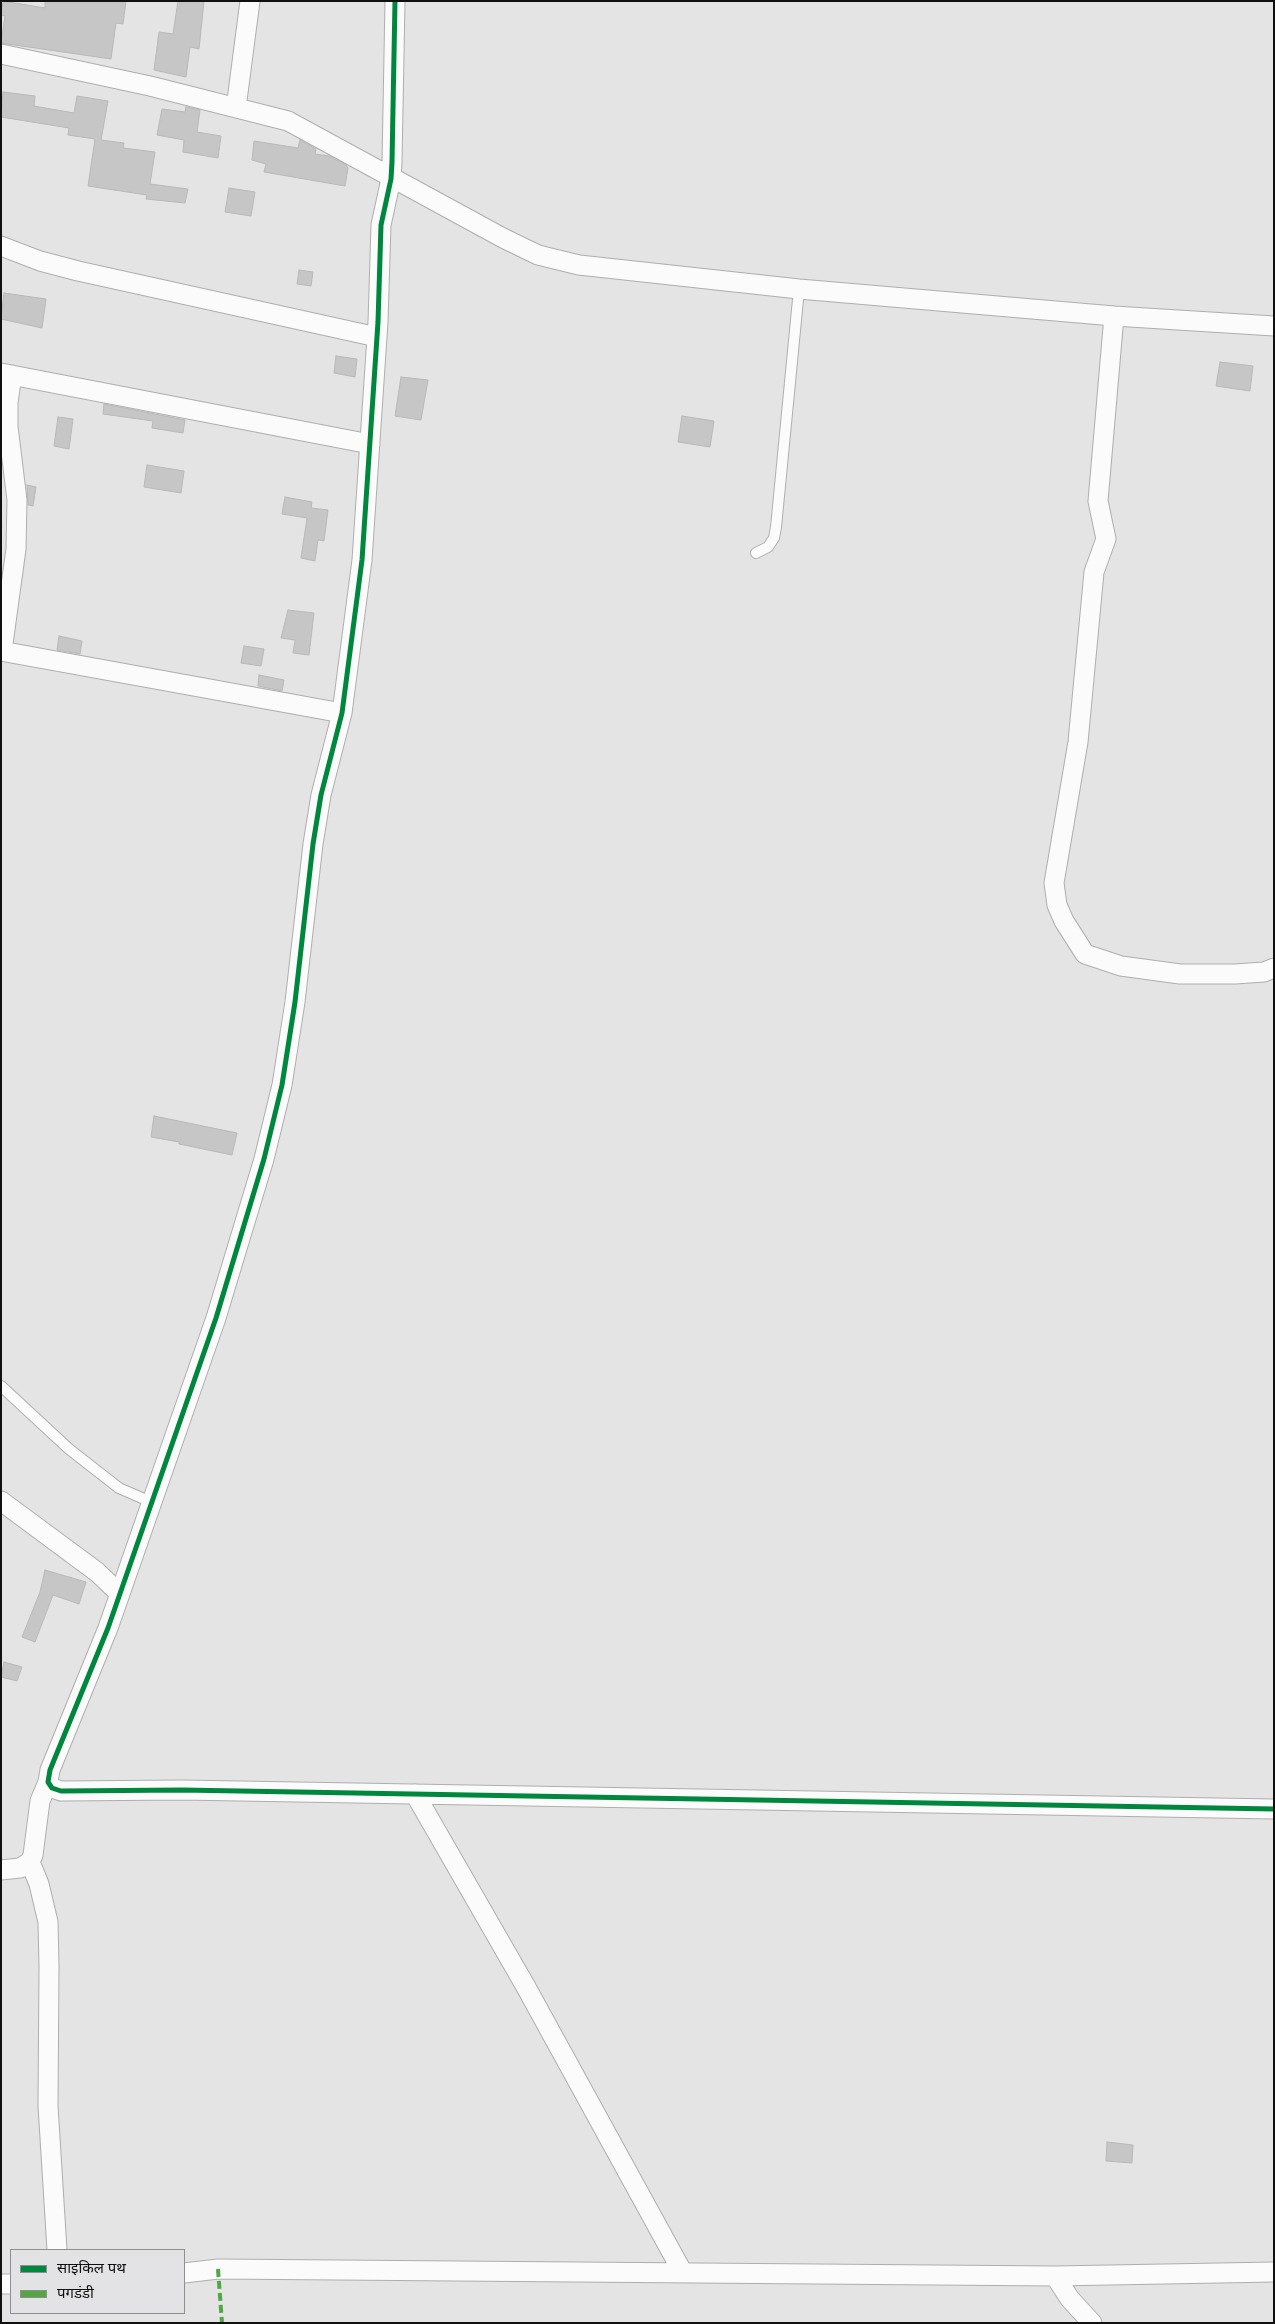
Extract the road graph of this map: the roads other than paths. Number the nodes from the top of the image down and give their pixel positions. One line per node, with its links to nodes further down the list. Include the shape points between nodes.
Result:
1 (250, 1): 4 (street)
2 (395, 1): 5 (street)
3 (2, 58): 4 (street)
4 (236, 108): 5 (street, via 288,121)
5 (391, 179): 7 (street, via 538,255 614,270); 10 (street, via 381,225)
6 (1, 246): 10 (street, via 78,271)
7 (800, 289): 8 (street); 13 (lane, via 776,527 768,547)
8 (1114, 316): 9 (street); 16 (street, via 1098,501 1106,539 1094,572 1078,742 1054,883 1056,905 1085,954 1121,966 1180,974 1235,974)
9 (1274, 326)
10 (377, 337): 12 (street)
11 (7, 374): 12 (street); 14 (street, via 8,427 17,500 16,549)
12 (370, 444): 15 (street, via 362,560)
13 (756, 553)
14 (2, 651): 15 (street)
15 (342, 714): 19 (street, via 321,796 285,1067 264,1159 216,1318)
16 (1274, 968)
17 (1, 1386): 19 (lane, via 69,1449 105,1477)
18 (1, 1501): 20 (street, via 97,1572)
19 (151, 1502): 20 (street)
20 (119, 1593): 21 (street)
21 (48, 1782): 22 (street, via 52,1788 61,1791); 24 (street, via 40,1802)
22 (414, 1794): 23 (street); 27 (street, via 526,1987)
23 (1274, 1809)
24 (30, 1862): 25 (street, via 20,1868); 26 (street, via 48,1922 48,2106)
25 (1, 1870)
26 (57, 2249)
27 (684, 2272): 29 (street, via 218,2269); 30 (street)
28 (1274, 2272): 30 (street)
29 (185, 2273)
30 (1055, 2276): 31 (street)
31 (1092, 2323)

